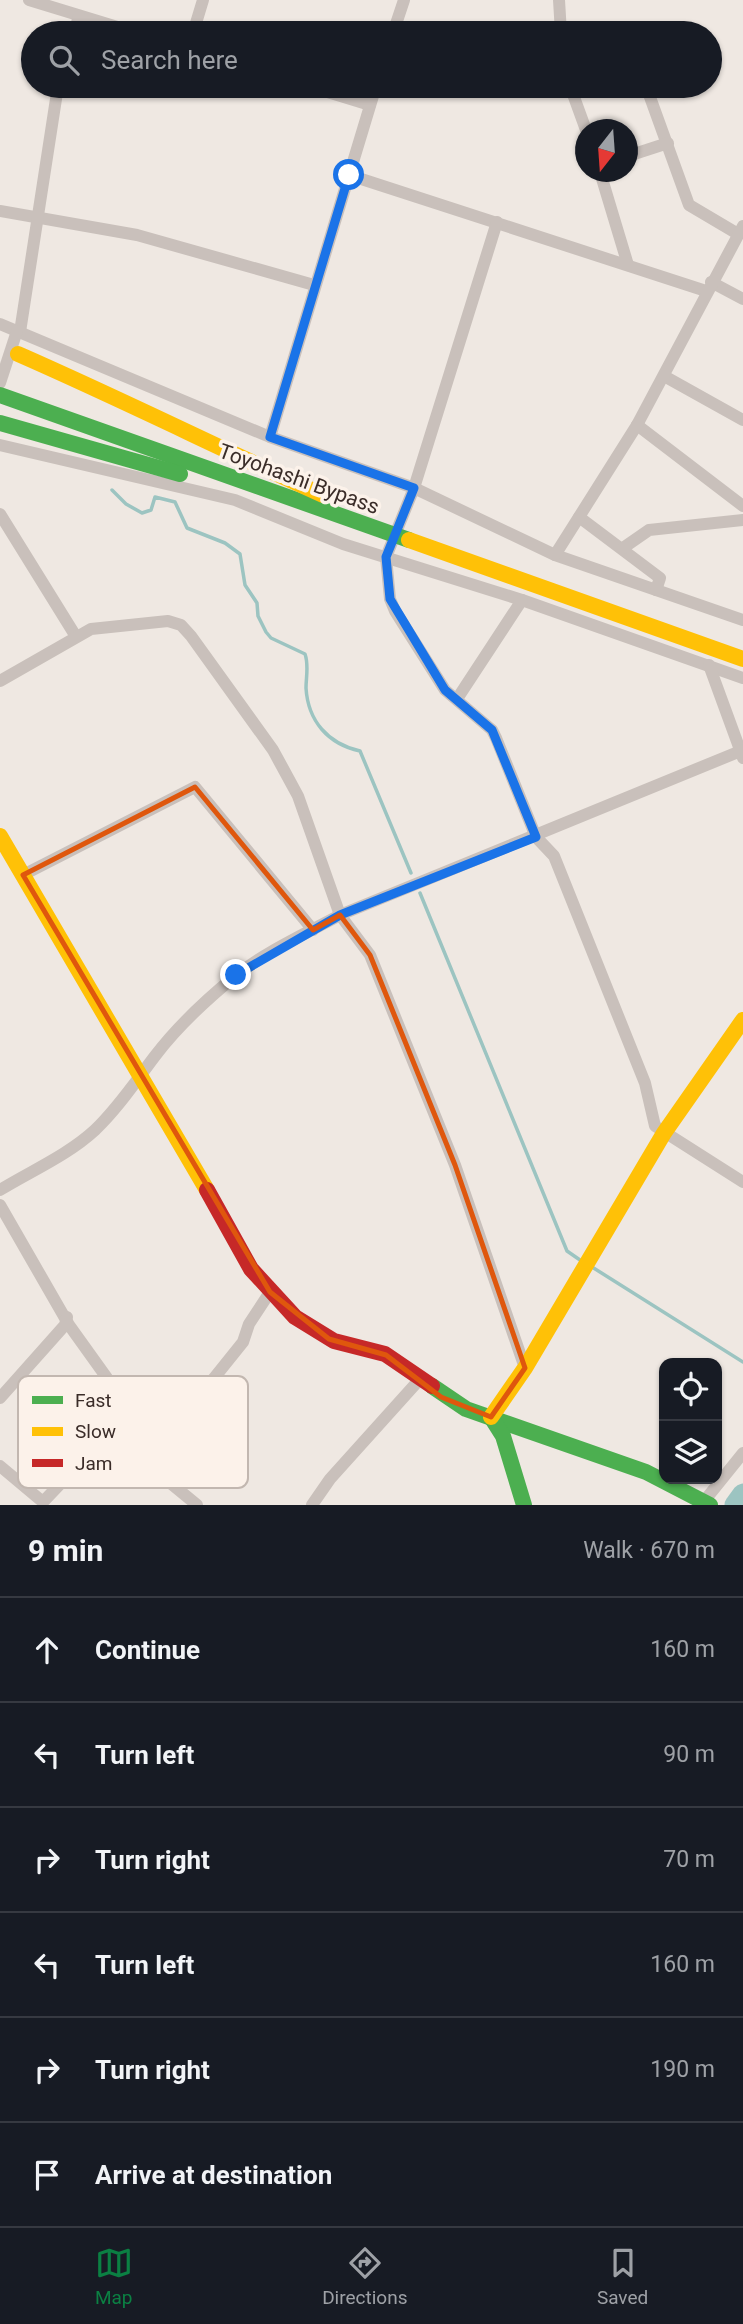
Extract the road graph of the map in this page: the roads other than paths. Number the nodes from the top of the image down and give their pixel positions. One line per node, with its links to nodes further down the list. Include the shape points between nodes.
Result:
1 (29, 0): 5 (street)
2 (203, 0): 8 (street)
3 (404, 0): 9 (street)
4 (559, 0): 10 (street)
5 (79, 16): 6 (street); 7 (street)
6 (78, 21)
7 (96, 21)
8 (197, 21)
9 (397, 21)
10 (560, 21)
11 (56, 98): 23 (street)
12 (347, 98): 16 (street)
13 (372, 98): 16 (street)
14 (574, 98): 17 (street)
15 (651, 98): 18 (street)
16 (370, 105): 20 (street)
17 (582, 119)
18 (668, 143): 19 (street); 25 (street, via 689,205)
19 (638, 153)
20 (349, 175): 24 (street); 27 (street)
21 (603, 182): 26 (street)
22 (0, 211): 23 (street)
23 (38, 218): 27 (street, via 137,235); 31 (street)
24 (497, 222): 26 (street); 41 (street)
25 (741, 230): 28 (street)
26 (628, 265): 28 (street)
27 (314, 285): 39 (street)
28 (709, 287): 29 (street); 33 (street)
29 (743, 299)
30 (0, 324): 31 (street)
31 (19, 332): 32 (street); 39 (street)
32 (12, 360): 34 (street); 47 (main road, via 157,415 247,462 379,518)
33 (664, 376): 36 (street); 38 (street)
34 (0, 383)
35 (0, 395): 45 (main road, Toyohashi Bypass)
36 (743, 420)
37 (0, 423): 45 (main road)
38 (637, 425): 42 (street); 44 (street)
39 (270, 437): 41 (street)
40 (0, 445): 50 (street, via 235,500)
41 (414, 488): 49 (street); 50 (street)
42 (743, 506)
43 (0, 514): 54 (street)
44 (579, 517): 48 (street); 49 (street)
45 (345, 518): 47 (main road, Toyohashi Bypass)
46 (743, 520): 48 (street, via 649,530)
47 (429, 547): 55 (main road, Toyohashi Bypass)
48 (623, 548): 51 (street, via 660,578)
49 (555, 555): 51 (street)
50 (386, 557): 52 (street); 59 (street, via 395,611 445,690)
51 (656, 590): 53 (street)
52 (522, 600): 56 (street); 59 (street)
53 (743, 620)
54 (75, 635): 58 (street); 64 (street, via 91,629 168,621 181,625 273,750 298,796)
55 (743, 659)
56 (709, 665): 57 (street); 60 (street)
57 (743, 678)
58 (0, 681)
59 (457, 699): 62 (street, via 492,730)
60 (742, 753): 62 (street)
61 (0, 836): 63 (main road)
62 (536, 837): 64 (street); 68 (street, via 554,856 645,1083 655,1126)
63 (23, 875): 65 (street, via 195,787); 67 (main road)
64 (340, 915): 65 (street); 74 (street, via 370,955 387,994 455,1165)
65 (313, 930): 67 (street, via 236,975 155,1056)
66 (743, 1020): 68 (main road)
67 (142, 1075): 70 (street, via 82,1141); 72 (main road, via 251,1269)
68 (664, 1133): 69 (street); 74 (main road)
69 (743, 1182)
70 (0, 1190)
71 (0, 1205): 73 (street)
72 (270, 1292): 77 (street, via 243,1342); 79 (main road, via 329,1339 386,1355)
73 (67, 1317): 75 (street); 76 (street)
74 (525, 1368): 81 (main road)
75 (20, 1376)
76 (106, 1376)
77 (216, 1376)
78 (18, 1378): 80 (street)
79 (420, 1379): 81 (main road, via 441,1396); 90 (street)
80 (0, 1398)
81 (491, 1417): 88 (main road, via 646,1472); 91 (main road, via 503,1436)
82 (743, 1453): 88 (street)
83 (0, 1466): 84 (street)
84 (18, 1481)
85 (26, 1488): 86 (street, via 43,1503)
86 (57, 1488)
87 (175, 1488): 89 (street)
88 (704, 1504)
89 (197, 1505)
90 (312, 1505)
91 (524, 1505)

